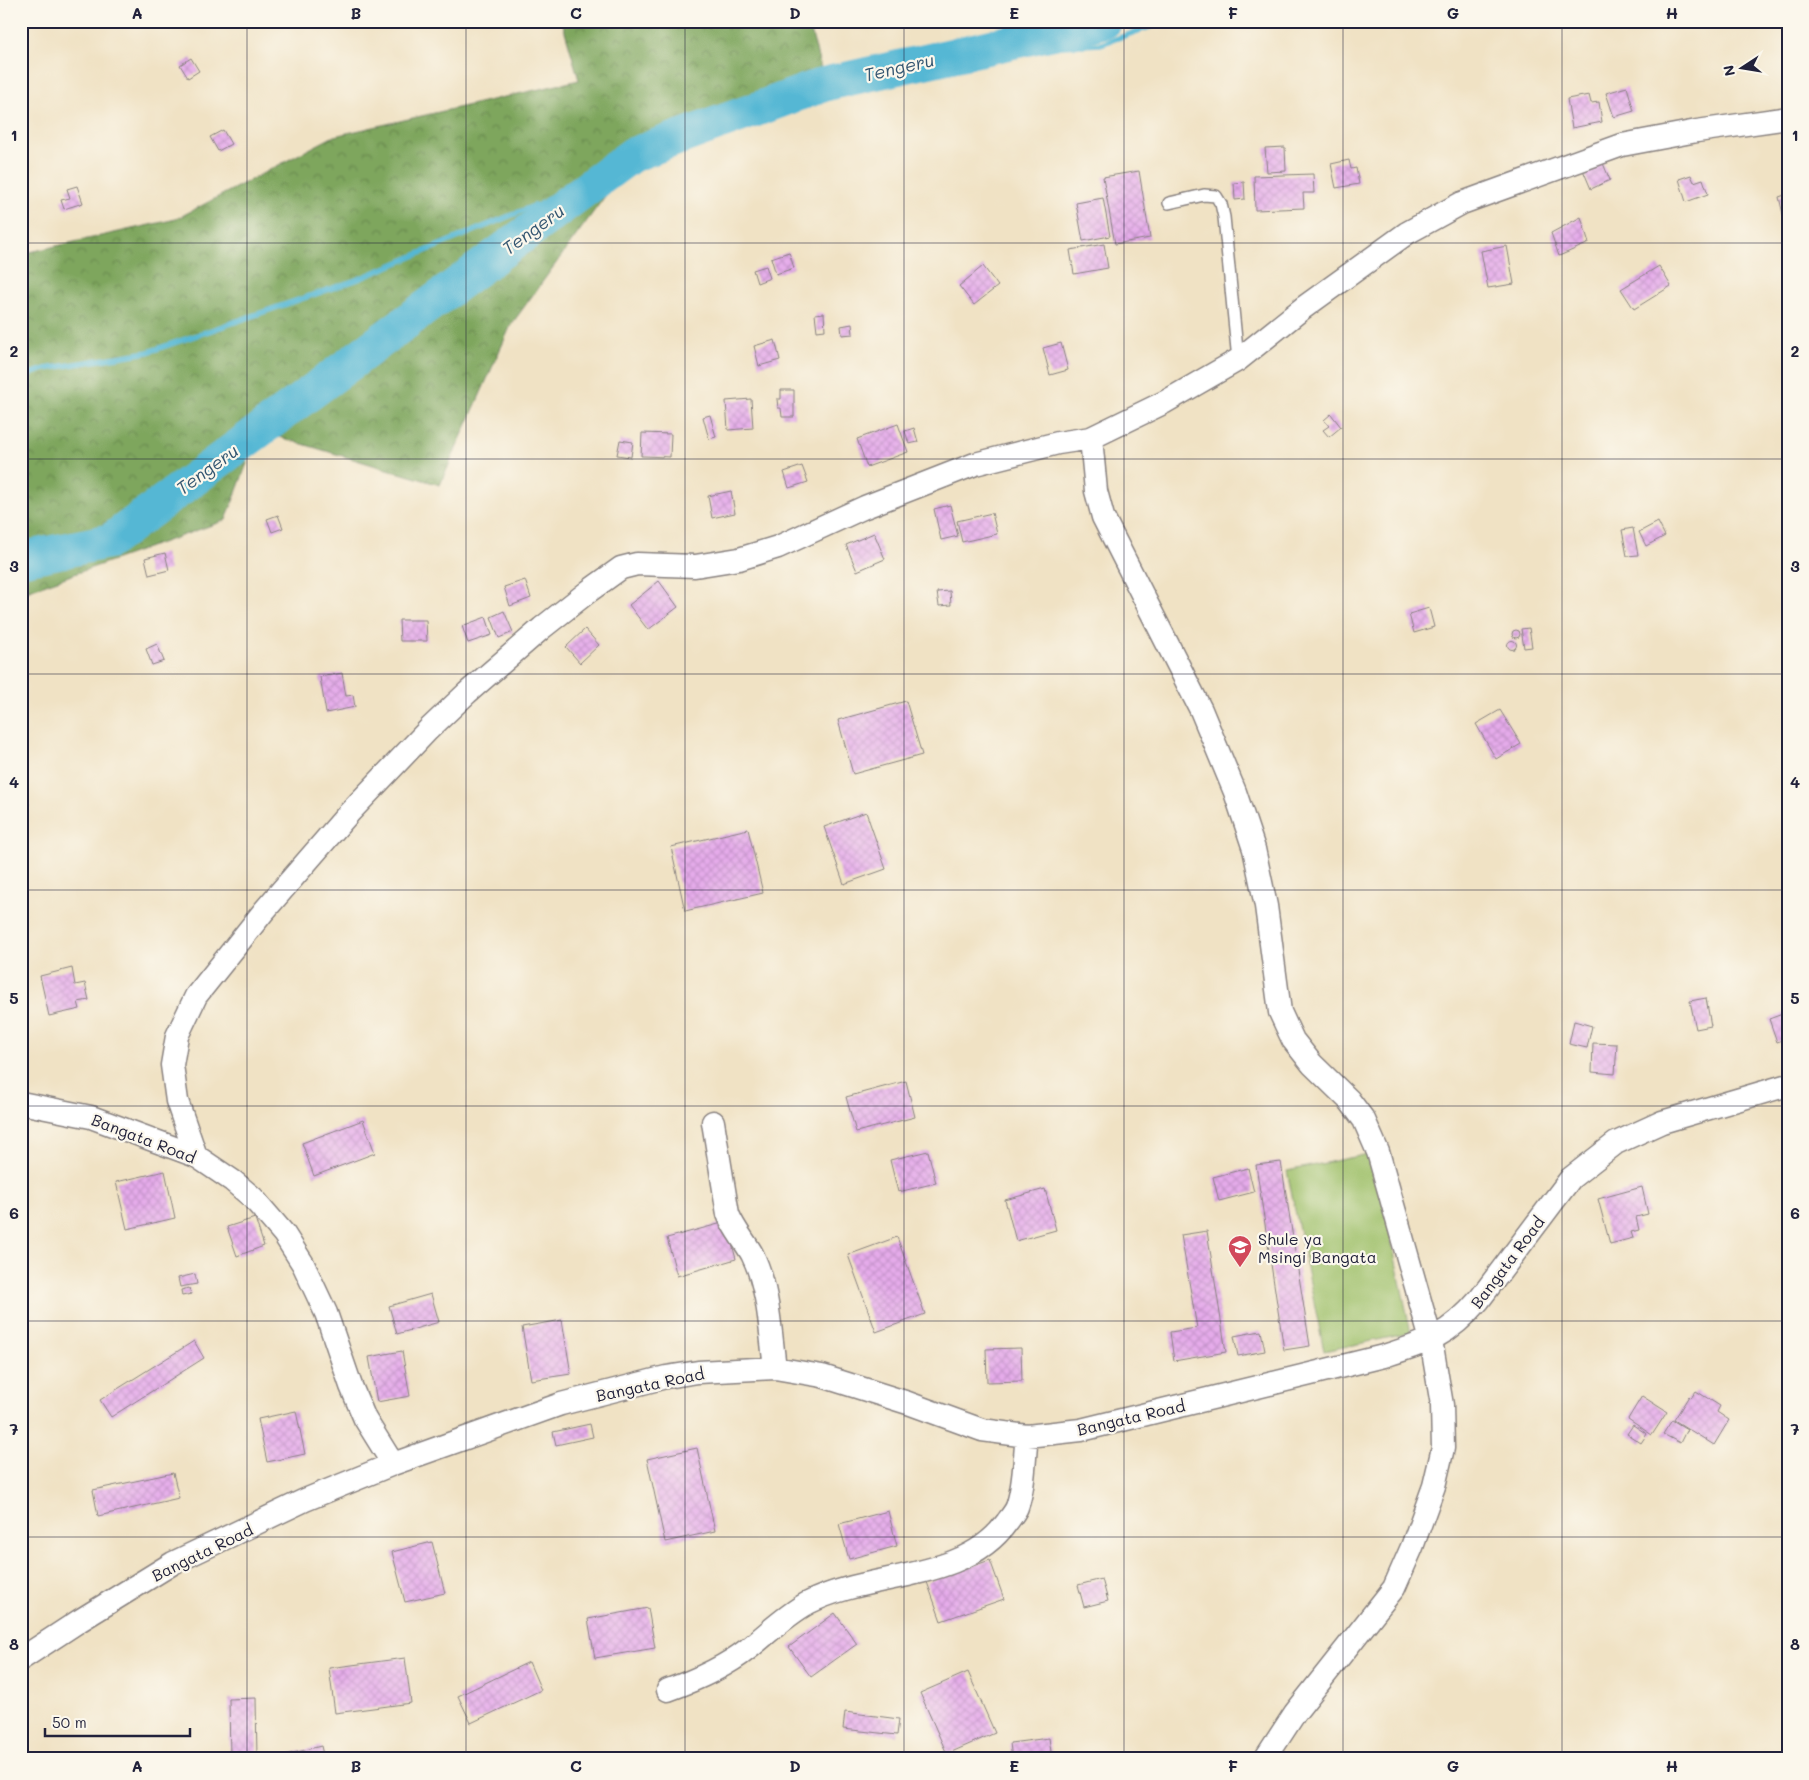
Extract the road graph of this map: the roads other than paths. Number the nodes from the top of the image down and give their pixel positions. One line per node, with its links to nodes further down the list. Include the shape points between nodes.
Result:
1 (1788, 118): 3 (street, via 1622,145 1462,203 1407,233 1303,308)
2 (1169, 203): 3 (lane, via 1204,195 1216,196 1221,204)
3 (1238, 360): 4 (street, via 1165,402)
4 (1091, 438): 8 (street, via 975,464 739,560 695,566 638,564 621,568 542,628 467,693 388,771 264,911 196,996 177,1036 172,1065 177,1101); 9 (street, via 1096,491 1103,517 1201,710 1238,800 1254,849 1266,906 1280,1012 1293,1040 1312,1064 1350,1100 1364,1120 1378,1152)
5 (1788, 1085): 9 (street, Bangata Road, via 1662,1122 1616,1143 1571,1178 1479,1300 1449,1330)
6 (21, 1103): 8 (street, Bangata Road, via 91,1117)
7 (713, 1122): 10 (street, via 728,1214 752,1254 763,1284)
8 (196, 1156): 12 (street, Bangata Road, via 253,1198 284,1234 304,1264 326,1313 365,1419)
9 (1431, 1340): 11 (street, Bangata Road, via 1384,1356 1089,1428); 15 (street, via 1442,1405 1443,1448 1434,1486 1412,1547 1394,1588 1295,1713)
10 (775, 1368): 11 (street, Bangata Road, via 822,1376 982,1430); 12 (street, Bangata Road, via 698,1372 561,1404)
11 (1027, 1436): 14 (street, via 1016,1509 988,1544 954,1562 834,1591 790,1614 747,1650 699,1679)
12 (393, 1464): 13 (street, Bangata Road, via 306,1500 173,1563)
13 (21, 1659)
14 (668, 1690)
15 (1265, 1759)

